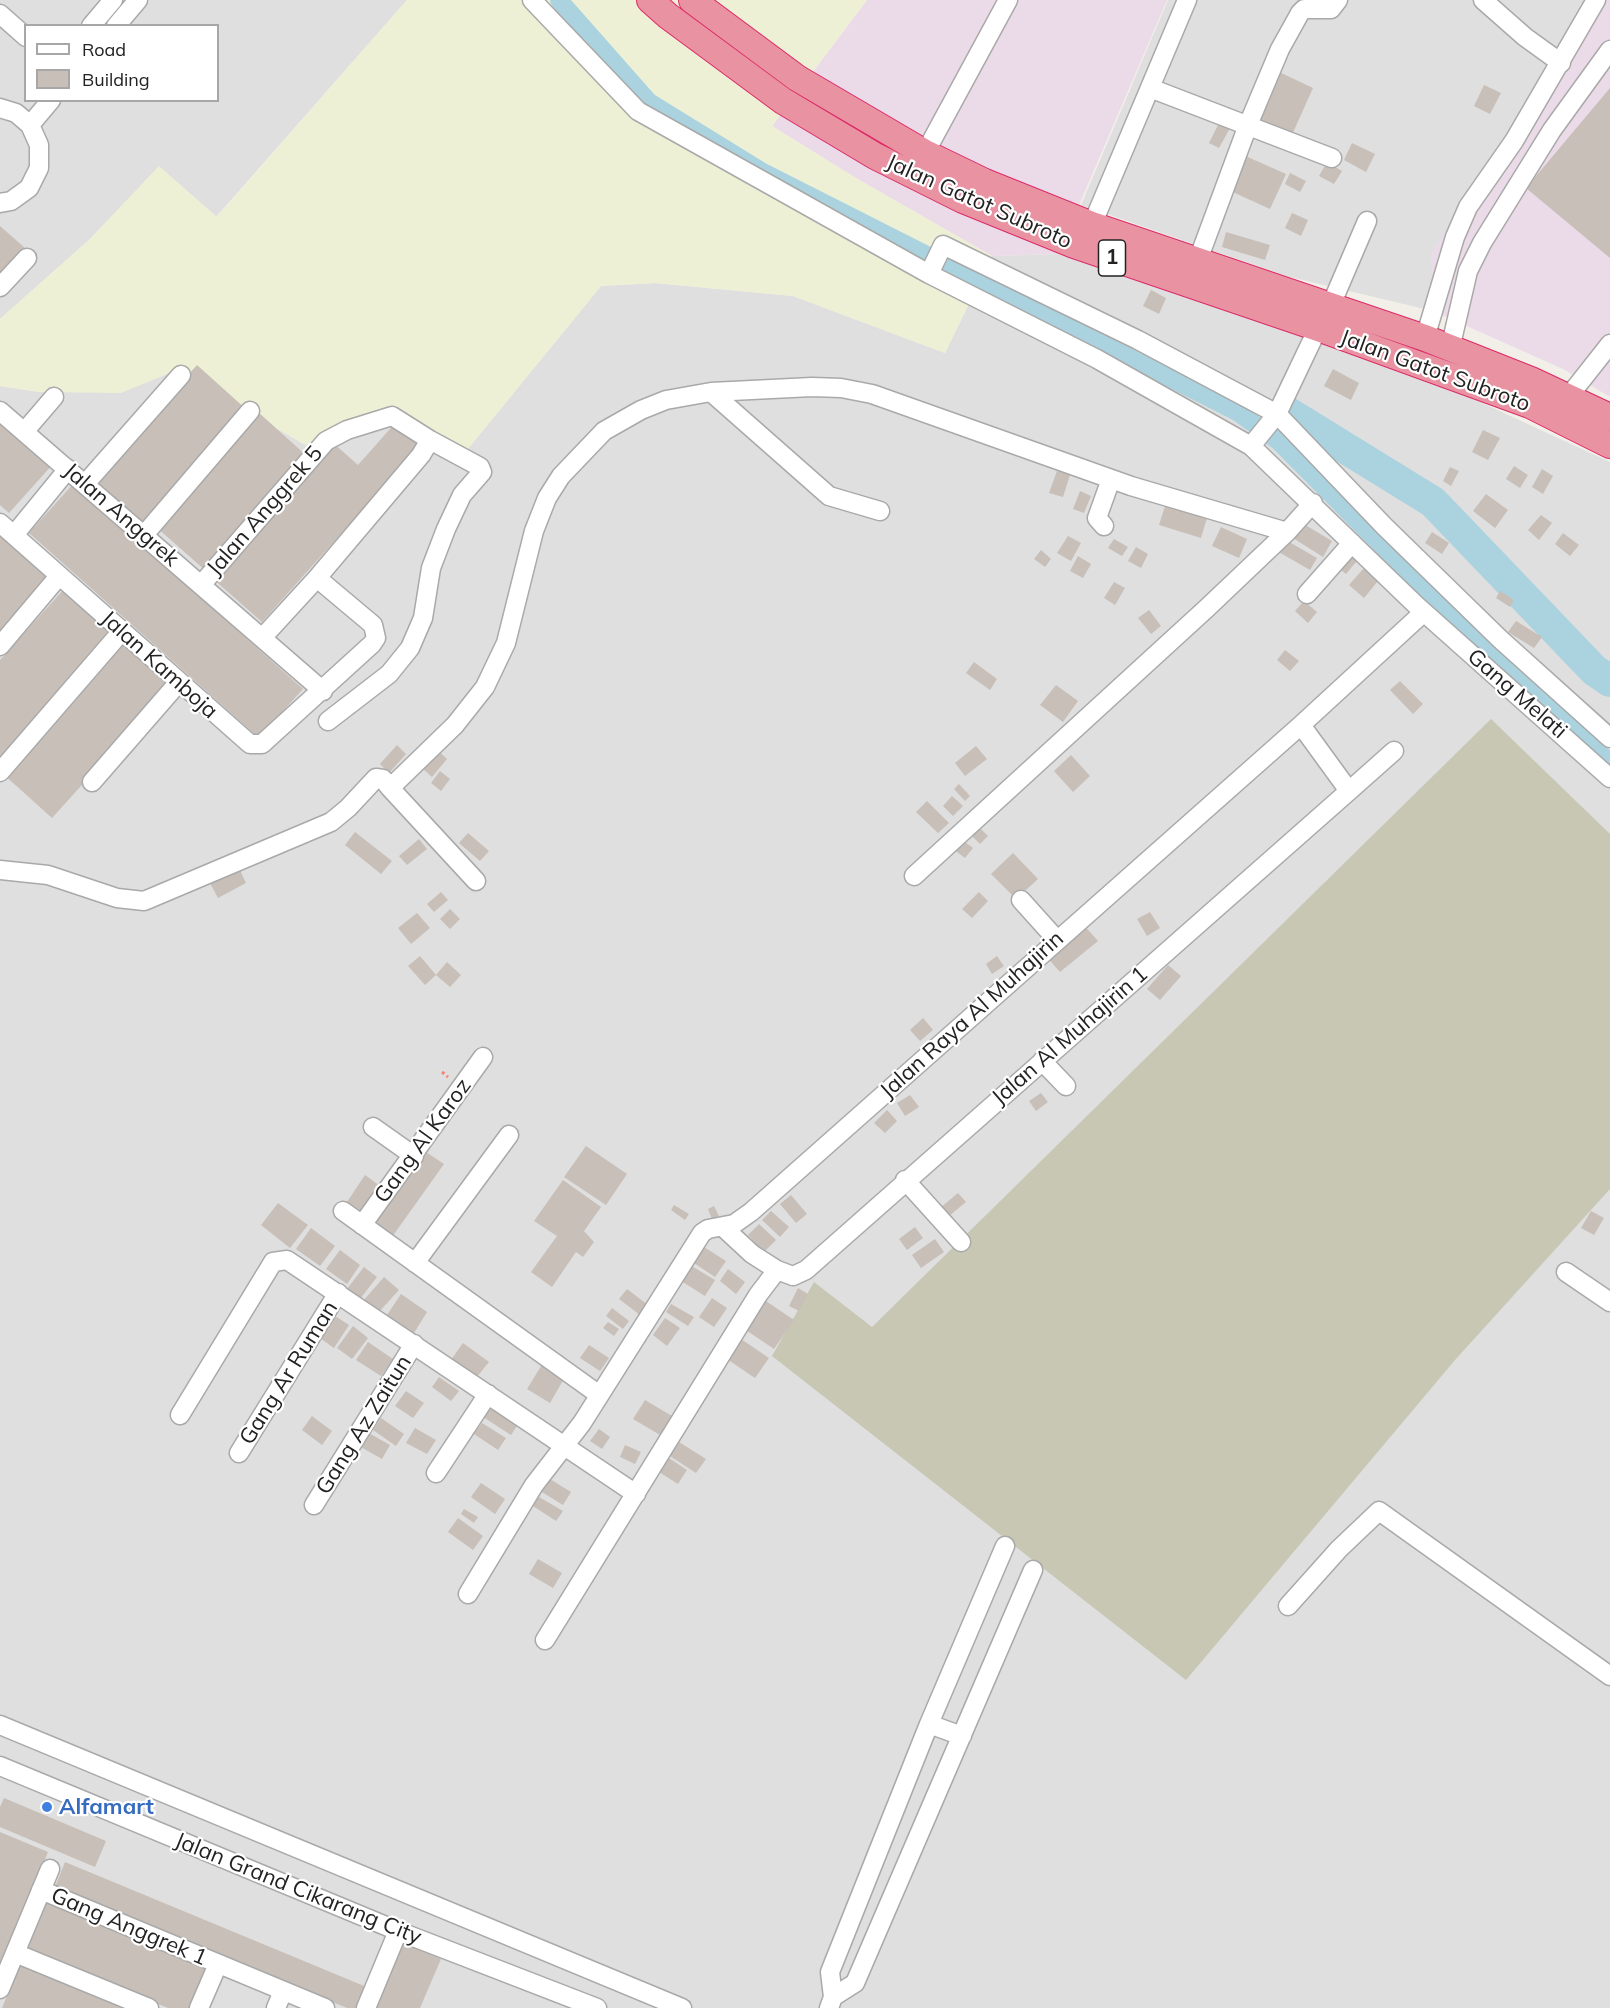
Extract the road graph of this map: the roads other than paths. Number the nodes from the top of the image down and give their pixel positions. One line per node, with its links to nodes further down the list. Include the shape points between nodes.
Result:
1 (113, 0): 12 (street)
2 (138, 0): 13 (street)
3 (532, 0): 28 (street, Gang Melati, via 638,111)
4 (650, 0): 31 (highway, Jalan Gatot Subroto / 1, via 783,101 875,156 963,200 1074,245)
5 (692, 0): 21 (highway, Jalan Gatot Subroto / 1, via 797,78)
6 (1008, 0): 21 (street)
7 (1188, 0): 17 (street)
8 (1338, 0): 20 (street, via 1331,9 1304,9 1300,13)
9 (1483, 0): 16 (street)
10 (1596, 0): 16 (street)
11 (0, 14): 14 (street)
12 (93, 24)
13 (118, 24)
14 (24, 35)
15 (1610, 50): 34 (street, via 1542,146 1482,243 1468,271)
16 (1560, 63): 32 (street, via 1514,141 1468,207)
17 (1150, 88): 20 (street); 25 (street)
18 (46, 102): 19 (street)
19 (18, 112): 23 (street, via 39,145 39,168 29,188)
20 (1248, 125): 22 (street); 27 (street)
21 (925, 153): 25 (highway, Jalan Gatot Subroto / 1)
22 (1332, 158)
23 (0, 204)
24 (1367, 220): 30 (street)
25 (1092, 225): 27 (highway, Jalan Gatot Subroto / 1)
26 (27, 258): 29 (street)
27 (1198, 260): 30 (highway, Jalan Gatot Subroto / 1)
28 (930, 270): 41 (street, via 940,246 1138,340); 45 (street, Gang Melati)
29 (0, 287)
30 (1331, 305): 32 (highway, Jalan Gatot Subroto / 1)
31 (1318, 328): 41 (street); 46 (highway, Jalan Gatot Subroto / 1, via 1530,405)
32 (1425, 338): 34 (highway, Jalan Gatot Subroto / 1)
33 (1610, 344): 37 (street)
34 (1450, 349): 37 (highway, Jalan Gatot Subroto / 1)
35 (181, 375): 49 (street)
36 (711, 392): 48 (street, via 812,387 872,394); 51 (street, via 822,492); 76 (street, via 666,400 641,410 604,431 561,476 534,531 506,643 485,687 455,725)
37 (1569, 396): 42 (highway, Jalan Gatot Subroto / 1)
38 (54, 397): 43 (street)
39 (0, 411): 43 (street, Jalan Anggrek)
40 (250, 411): 55 (street)
41 (1275, 417): 45 (street); 64 (street)
42 (1610, 417)
43 (24, 432): 47 (street, Jalan Anggrek)
44 (429, 440): 58 (street, via 421,455); 59 (street, Jalan Anggrek 5, via 392,416 333,436 320,446); 69 (street, via 480,467 482,472 462,495 446,529 431,568 423,618 410,648 389,674)
45 (1256, 441): 50 (street, Gang Melati)
46 (1610, 445)
47 (68, 469): 49 (street, Jalan Anggrek); 53 (street)
48 (1111, 479): 52 (street, via 1097,518); 54 (street)
49 (85, 484): 55 (street, Jalan Anggrek)
50 (1313, 503): 54 (street); 56 (street, Gang Melati)
51 (880, 511)
52 (1104, 526)
53 (4, 528): 57 (street, Jalan Kamboja)
54 (1287, 532): 79 (street)
55 (144, 535): 59 (street, Jalan Anggrek)
56 (1352, 543): 60 (street); 61 (street, Gang Melati)
57 (59, 576): 62 (street, Jalan Kamboja); 65 (street)
58 (317, 578): 63 (street); 68 (street, via 373,625 377,633 372,644)
59 (201, 585): 63 (street, Jalan Anggrek)
60 (1307, 594)
61 (1424, 612): 66 (street, Gang Melati); 70 (street, Jalan Raya Al Muhajirin)
62 (122, 631): 67 (street, Jalan Kamboja); 73 (street)
63 (262, 638): 68 (street, Jalan Anggrek)
64 (1499, 640): 66 (street); 71 (street)
65 (0, 646)
66 (1481, 659): 74 (street, Gang Melati)
67 (179, 682): 68 (street, Jalan Kamboja, via 250,744 258,745); 75 (street)
68 (322, 691)
69 (328, 721)
70 (1301, 725): 77 (street); 82 (street, Jalan Raya Al Muhajirin)
71 (1610, 738)
72 (1394, 751): 77 (street, Jalan Al Muhajirin 1)
73 (0, 772)
74 (1610, 778)
75 (92, 782)
76 (390, 788): 78 (street, via 383,779 376,778 331,822 144,901 117,898 48,875); 80 (street)
77 (1349, 791): 84 (street, Jalan Al Muhajirin 1)
78 (0, 870)
79 (914, 876)
80 (476, 881)
81 (1021, 900): 82 (street)
82 (1057, 940): 92 (street, Jalan Raya Al Muhajirin, via 751,1212)
83 (483, 1057): 88 (street, Gang Al Karoz)
84 (1042, 1061): 85 (street); 89 (street, Jalan Al Muhajirin 1)
85 (1066, 1086)
86 (373, 1127): 88 (street)
87 (509, 1135): 94 (street)
88 (414, 1156): 91 (street, Gang Al Karoz)
89 (905, 1180): 93 (street); 95 (street, Jalan Al Muhajirin 1, via 806,1270 793,1276)
90 (343, 1211): 91 (street)
91 (362, 1225): 94 (street)
92 (724, 1227): 95 (street, via 752,1254); 101 (street, Jalan Raya Al Muhajirin, via 702,1233)
93 (961, 1242)
94 (415, 1263): 101 (street)
95 (777, 1270): 106 (street)
96 (1566, 1272): 98 (street)
97 (338, 1293): 99 (street); 102 (street, via 287,1260 273,1262); 104 (street, Gang Ar Ruman)
98 (1610, 1302)
99 (414, 1344): 100 (street); 107 (street, Gang Az Zaitun)
100 (488, 1394): 103 (street); 105 (street)
101 (598, 1394): 103 (street, Jalan Raya Al Muhajirin)
102 (180, 1415)
103 (564, 1446): 106 (street); 110 (street, Jalan Raya Al Muhajirin, via 534,1485)
104 (240, 1453)
105 (436, 1473)
106 (636, 1494): 112 (street)
107 (314, 1505)
108 (1005, 1546): 114 (street)
109 (1033, 1570): 116 (street)
110 (468, 1594)
111 (1288, 1606): 113 (street, via 1379,1510)
112 (545, 1640)
113 (1610, 1676)
114 (929, 1724): 116 (street); 125 (street, via 830,1972)
115 (0, 1725): 132 (street)
116 (962, 1736): 125 (street, via 855,1983)
117 (0, 1766): 120 (street, Jalan Grand Cikarang City)
118 (50, 1869): 119 (street)
119 (41, 1890): 121 (street); 122 (street, Gang Anggrek 1)
120 (398, 1931): 130 (street); 131 (street, Jalan Grand Cikarang City)
121 (15, 1953): 123 (street); 126 (street)
122 (218, 1964): 124 (street, Gang Anggrek 1); 127 (street)
123 (0, 1989)
124 (283, 1991): 128 (street); 129 (street, Gang Anggrek 1)
125 (831, 2002)
126 (149, 2008)
127 (199, 2008)
128 (276, 2008)
129 (325, 2008)
130 (366, 2008)
131 (597, 2008)
132 (682, 2008)

